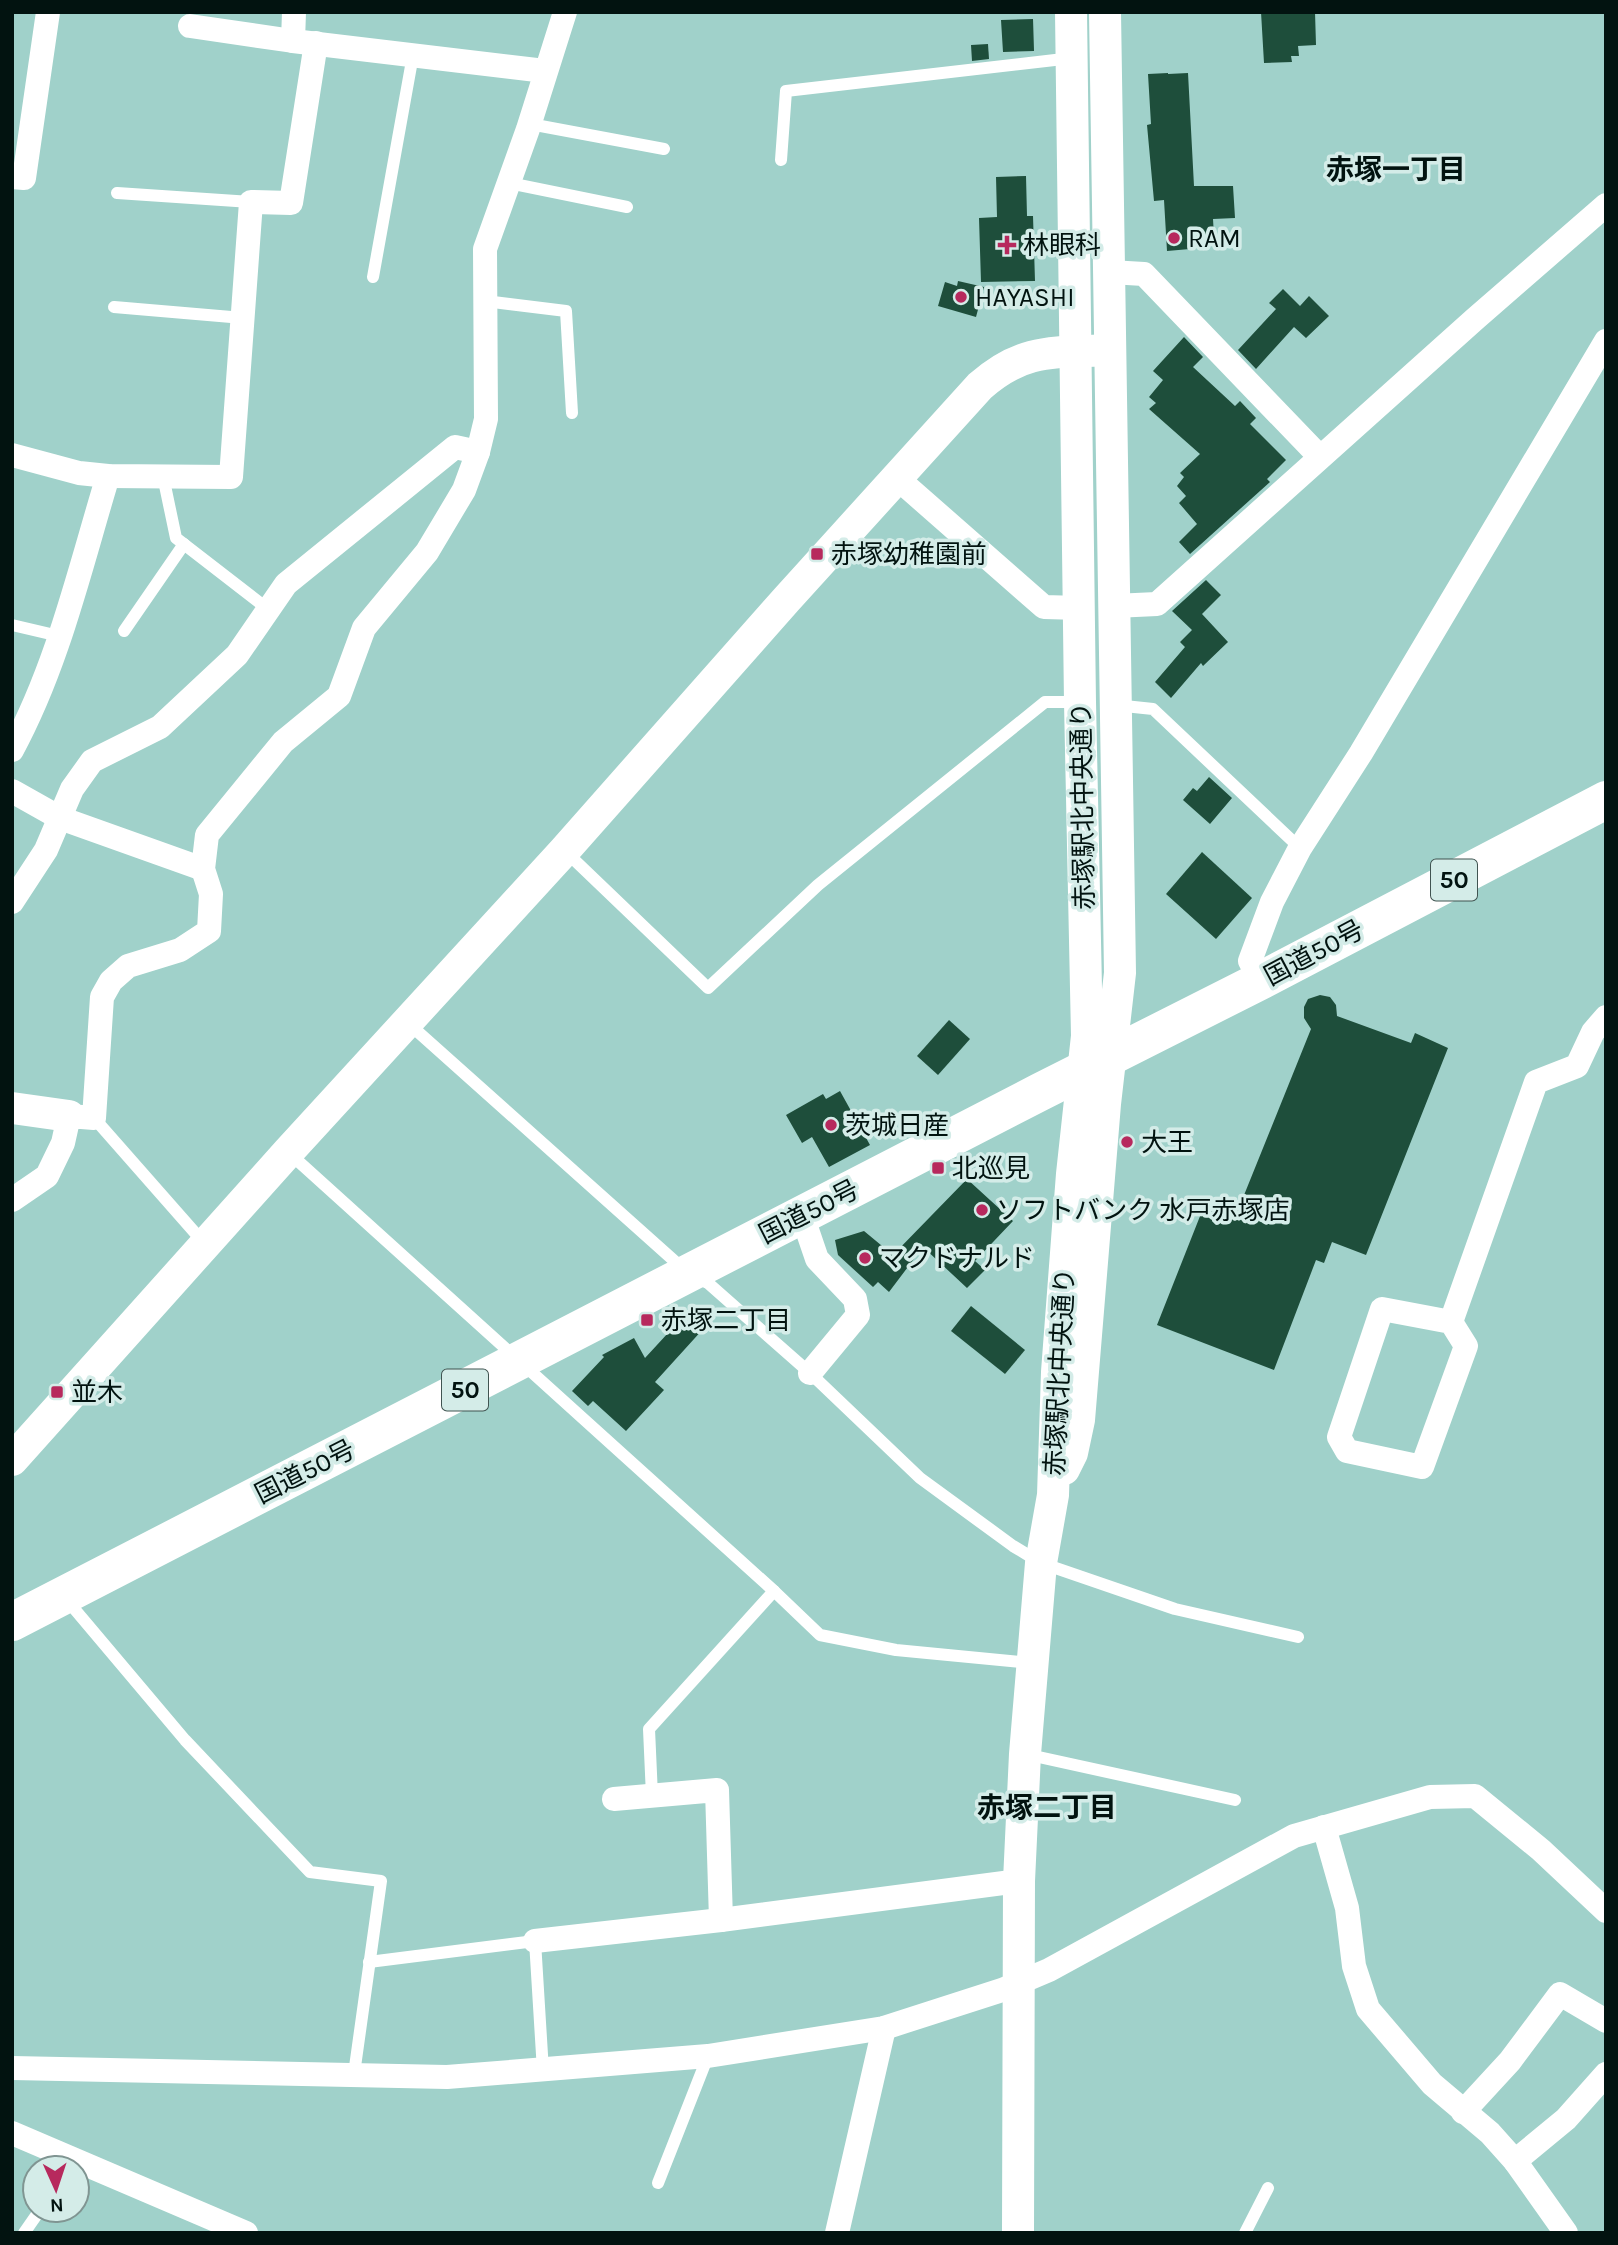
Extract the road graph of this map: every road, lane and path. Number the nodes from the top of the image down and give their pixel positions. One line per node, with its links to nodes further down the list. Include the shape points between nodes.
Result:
1 (48, 12): 11 (street)
2 (294, 12): 7 (street)
3 (565, 12): 10 (street)
4 (1071, 12): 9 (street, 赤塚駅北中央通り)
5 (1105, 12): 21 (street, 赤塚駅北中央通り)
6 (190, 26): 7 (street)
7 (304, 42): 8 (street); 18 (street, via 291,203)
8 (413, 55): 10 (street); 22 (lane)
9 (1072, 58): 14 (lane, via 786,91); 28 (street, 赤塚駅北中央通り)
10 (545, 71): 12 (street)
11 (22, 114): 15 (street, via 24,178)
12 (530, 124): 13 (lane); 16 (street)
13 (664, 149)
14 (781, 160)
15 (12, 177)
16 (509, 183): 20 (lane); 23 (street, via 485,249)
17 (117, 193): 18 (lane)
18 (251, 202): 25 (street)
19 (1606, 205): 32 (street)
20 (627, 206)
21 (1110, 272): 27 (street, 赤塚駅北中央通り); 32 (street, via 1144,274)
22 (373, 277)
23 (485, 301): 29 (lane, via 566,311); 30 (street, via 485,419)
24 (114, 307): 25 (lane)
25 (243, 318): 34 (street, via 231,477)
26 (1606, 341): 49 (street)
27 (1110, 350): 28 (street); 37 (street, 赤塚駅北中央通り)
28 (1076, 352): 35 (street, via 1031,355 999,369); 38 (street, 赤塚駅北中央通り)
29 (572, 413)
30 (478, 452): 39 (street, via 455,447 286,584); 51 (street, via 464,490 427,552 364,628 339,696 283,742 207,835)
31 (12, 455): 33 (street)
32 (1320, 457): 37 (street, via 1157,604)
33 (108, 476): 34 (street); 42 (street)
34 (163, 476): 36 (lane, via 176,538)
35 (897, 478): 38 (street, via 1044,607); 50 (street)
36 (184, 544): 39 (lane); 41 (lane)
37 (1114, 606): 44 (street, 赤塚駅北中央通り)
38 (1080, 608): 43 (street, 赤塚駅北中央通り)
39 (269, 610): 48 (street, via 237,655 160,727 92,761 72,789)
40 (12, 625): 42 (lane)
41 (124, 631)
42 (59, 636): 45 (street, via 32,714)
43 (1080, 702): 44 (street); 50 (lane, via 1045,702 818,885 708,988); 56 (street, 赤塚駅北中央通り, via 1088,1003)
44 (1115, 705): 49 (lane, via 1153,709); 56 (street, 赤塚駅北中央通り, via 1120,973)
45 (12, 750)
46 (12, 791): 48 (street)
47 (1606, 800): 53 (highway, 国道50号 / 50)
48 (60, 818): 51 (street); 52 (street, via 46,850)
49 (1300, 848): 53 (street, via 1272,902 1250,961)
50 (565, 851): 55 (street)
51 (203, 869): 58 (street, via 211,894 209,931 180,950 128,965 102,998)
52 (12, 902)
53 (1260, 981): 56 (highway, 国道50号 / 50)
54 (1606, 1017): 64 (street, via 1593,1032 1577,1066 1536,1082)
55 (408, 1023): 59 (street); 63 (lane)
56 (1098, 1063): 61 (highway, 国道50号 / 50); 68 (street, 赤塚駅北中央通り, via 1101,1143 1079,1420 1072,1453 1053,1495)
57 (12, 1108): 58 (street)
58 (82, 1117): 60 (street, via 47,1176); 62 (lane)
59 (288, 1152): 62 (street); 65 (lane)
60 (12, 1200)
61 (802, 1215): 63 (highway, 国道50号 / 50); 66 (street, via 817,1259 855,1299 859,1315)
62 (206, 1246): 67 (street)
63 (689, 1274): 65 (highway, 国道50号 / 50); 66 (lane, via 708,1283)
64 (1451, 1322): 64 (street, via 1466,1346 1422,1467 1347,1451 1339,1437 1382,1309)
65 (519, 1362): 69 (lane); 70 (highway, 国道50号 / 50)
66 (810, 1373): 68 (lane, via 920,1478)
67 (12, 1460)
68 (1041, 1563): 72 (lane, via 1175,1609); 73 (street, 赤塚駅北中央通り)
69 (774, 1591): 73 (lane, via 820,1635 896,1650); 75 (lane, via 649,1729)
70 (64, 1596): 71 (highway, 国道50号 / 50); 83 (lane, via 185,1740 310,1872 381,1881)
71 (12, 1622)
72 (1298, 1637)
73 (1032, 1663): 74 (street, 赤塚駅北中央通り)
74 (1025, 1754): 77 (lane); 79 (street, 赤塚駅北中央通り)
75 (652, 1796): 76 (street); 81 (street, via 717,1790)
76 (614, 1799)
77 (1235, 1800)
78 (1324, 1827): 80 (street, via 1430,1797 1475,1796); 84 (street, via 1294,1836); 92 (street, via 1347,1908 1354,1966 1368,2009 1432,2084)
79 (1019, 1881): 81 (street); 84 (street, 赤塚駅北中央通り)
80 (1606, 1911)
81 (721, 1920): 82 (street)
82 (535, 1941): 83 (lane); 89 (lane)
83 (369, 1962): 90 (lane)
84 (1018, 1984): 86 (street); 101 (street, 赤塚駅北中央通り)
85 (1606, 2021): 92 (street, via 1560,1994)
86 (884, 2028): 87 (street); 100 (street)
87 (708, 2056): 89 (street); 97 (lane)
88 (12, 2068): 90 (street)
89 (543, 2071): 90 (street, via 447,2077)
90 (354, 2074)
91 (1606, 2074): 95 (street, via 1566,2119)
92 (1464, 2112): 95 (street)
93 (12, 2133): 94 (street)
94 (53, 2154)
95 (1515, 2161): 103 (street)
96 (91, 2171): 99 (street)
97 (658, 2183)
98 (1268, 2188): 102 (lane)
99 (246, 2233)
100 (837, 2233)
101 (1018, 2233)
102 (1245, 2233)
103 (1566, 2233)

